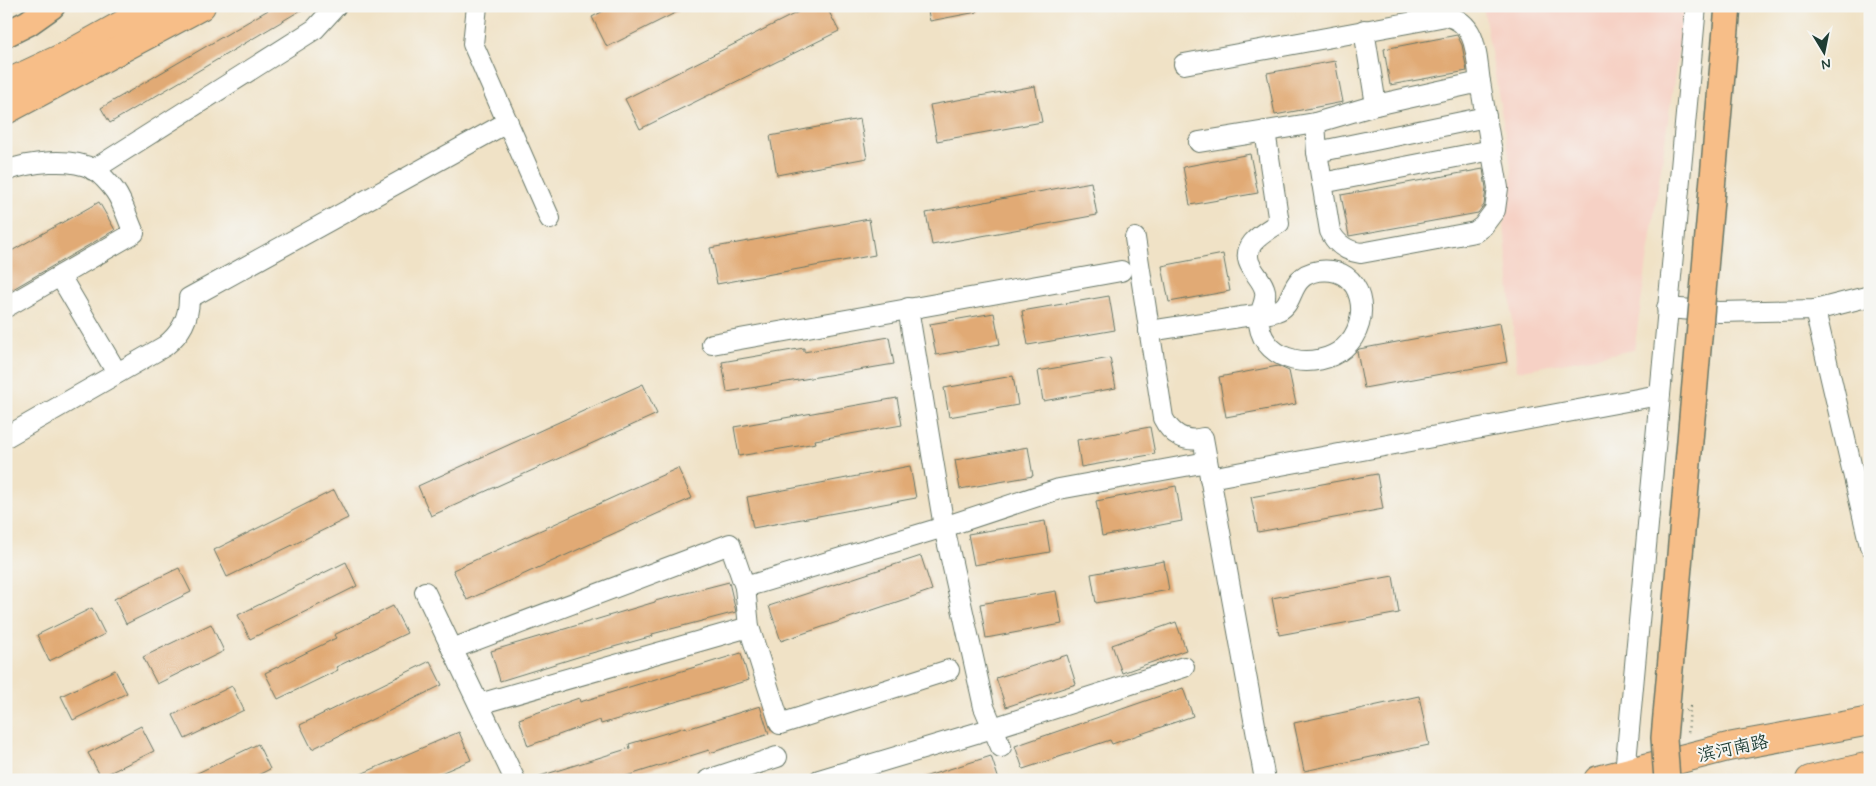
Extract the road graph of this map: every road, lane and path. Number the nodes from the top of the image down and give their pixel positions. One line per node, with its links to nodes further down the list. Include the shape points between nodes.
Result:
1 (52, 6): 10 (main road)
2 (156, 6): 13 (highway, via 66,56)
3 (201, 6): 15 (highway)
4 (336, 6): 24 (street, via 314,30)
5 (477, 6): 17 (street, via 473,44)
6 (1696, 6): 33 (street)
7 (1710, 6): 59 (main road, via 1651,738)
8 (1728, 6): 59 (main road, bridge, via 1664,738)
9 (1364, 30): 11 (street); 12 (street, via 1446,16 1457,19 1471,32); 14 (street)
10 (6, 34)
11 (1184, 64)
12 (1480, 82): 14 (street); 16 (street)
13 (6, 84)
14 (1376, 105): 18 (street)
15 (6, 110)
16 (1486, 117): 21 (street); 22 (street)
17 (508, 122): 26 (street); 38 (street, via 189,298 186,321 174,339)
18 (1315, 123): 19 (street); 22 (street)
19 (1265, 131): 20 (street); 35 (street, via 1279,223 1252,241 1248,254 1250,265 1265,293)
20 (1199, 142)
21 (1492, 150): 25 (street); 25 (street, via 1497,203 1490,219 1475,232 1354,252 1342,247 1333,236)
22 (1318, 152): 25 (street)
23 (6, 170): 24 (street, via 52,162)
24 (94, 170): 29 (street, via 115,191 134,233)
25 (1322, 183)
26 (550, 219)
27 (1135, 238): 36 (street)
28 (1121, 271): 32 (street)
29 (60, 276): 31 (street); 38 (street)
30 (1870, 296): 34 (street)
31 (6, 307)
32 (908, 308): 37 (street); 42 (street)
33 (1668, 308): 34 (street, via 1719,312); 39 (street)
34 (1815, 310): 43 (street)
35 (1259, 314): 35 (street, via 1261,332 1274,350 1291,359 1311,362 1330,357 1347,345 1358,328 1362,308 1358,292 1348,279 1335,272 1321,271 1301,279 1291,291 1287,305 1278,311); 36 (street)
36 (1150, 331): 41 (street, via 1163,418 1178,436 1190,440 1203,438)
37 (712, 344)
38 (117, 373): 40 (street)
39 (1659, 396): 41 (street); 58 (street)
40 (6, 437)
41 (1208, 470): 42 (street, via 1058,489); 63 (street)
42 (944, 527): 44 (street); 52 (street, via 984,707)
43 (1870, 546)
44 (745, 587): 46 (street); 47 (street, via 730,544)
45 (425, 592): 47 (street)
46 (749, 627): 49 (street, via 780,724); 50 (street)
47 (452, 649): 50 (street)
48 (1184, 667): 52 (street)
49 (949, 670)
50 (479, 704): 61 (street)
51 (1870, 721): 56 (highway, 滨河南路)
52 (993, 728): 54 (street); 62 (street)
53 (1870, 740): 56 (highway, 滨河南路)
54 (1001, 747)
55 (778, 756): 60 (street)
56 (1730, 756): 59 (highway, 滨河南路)
57 (1870, 766): 65 (highway)
58 (1625, 773): 59 (highway, 滨河南路); 64 (highway, 滨河南路)
59 (1667, 776)
60 (713, 779)
61 (515, 780)
62 (819, 780)
63 (1266, 780)
64 (1598, 780)
65 (1810, 780)

